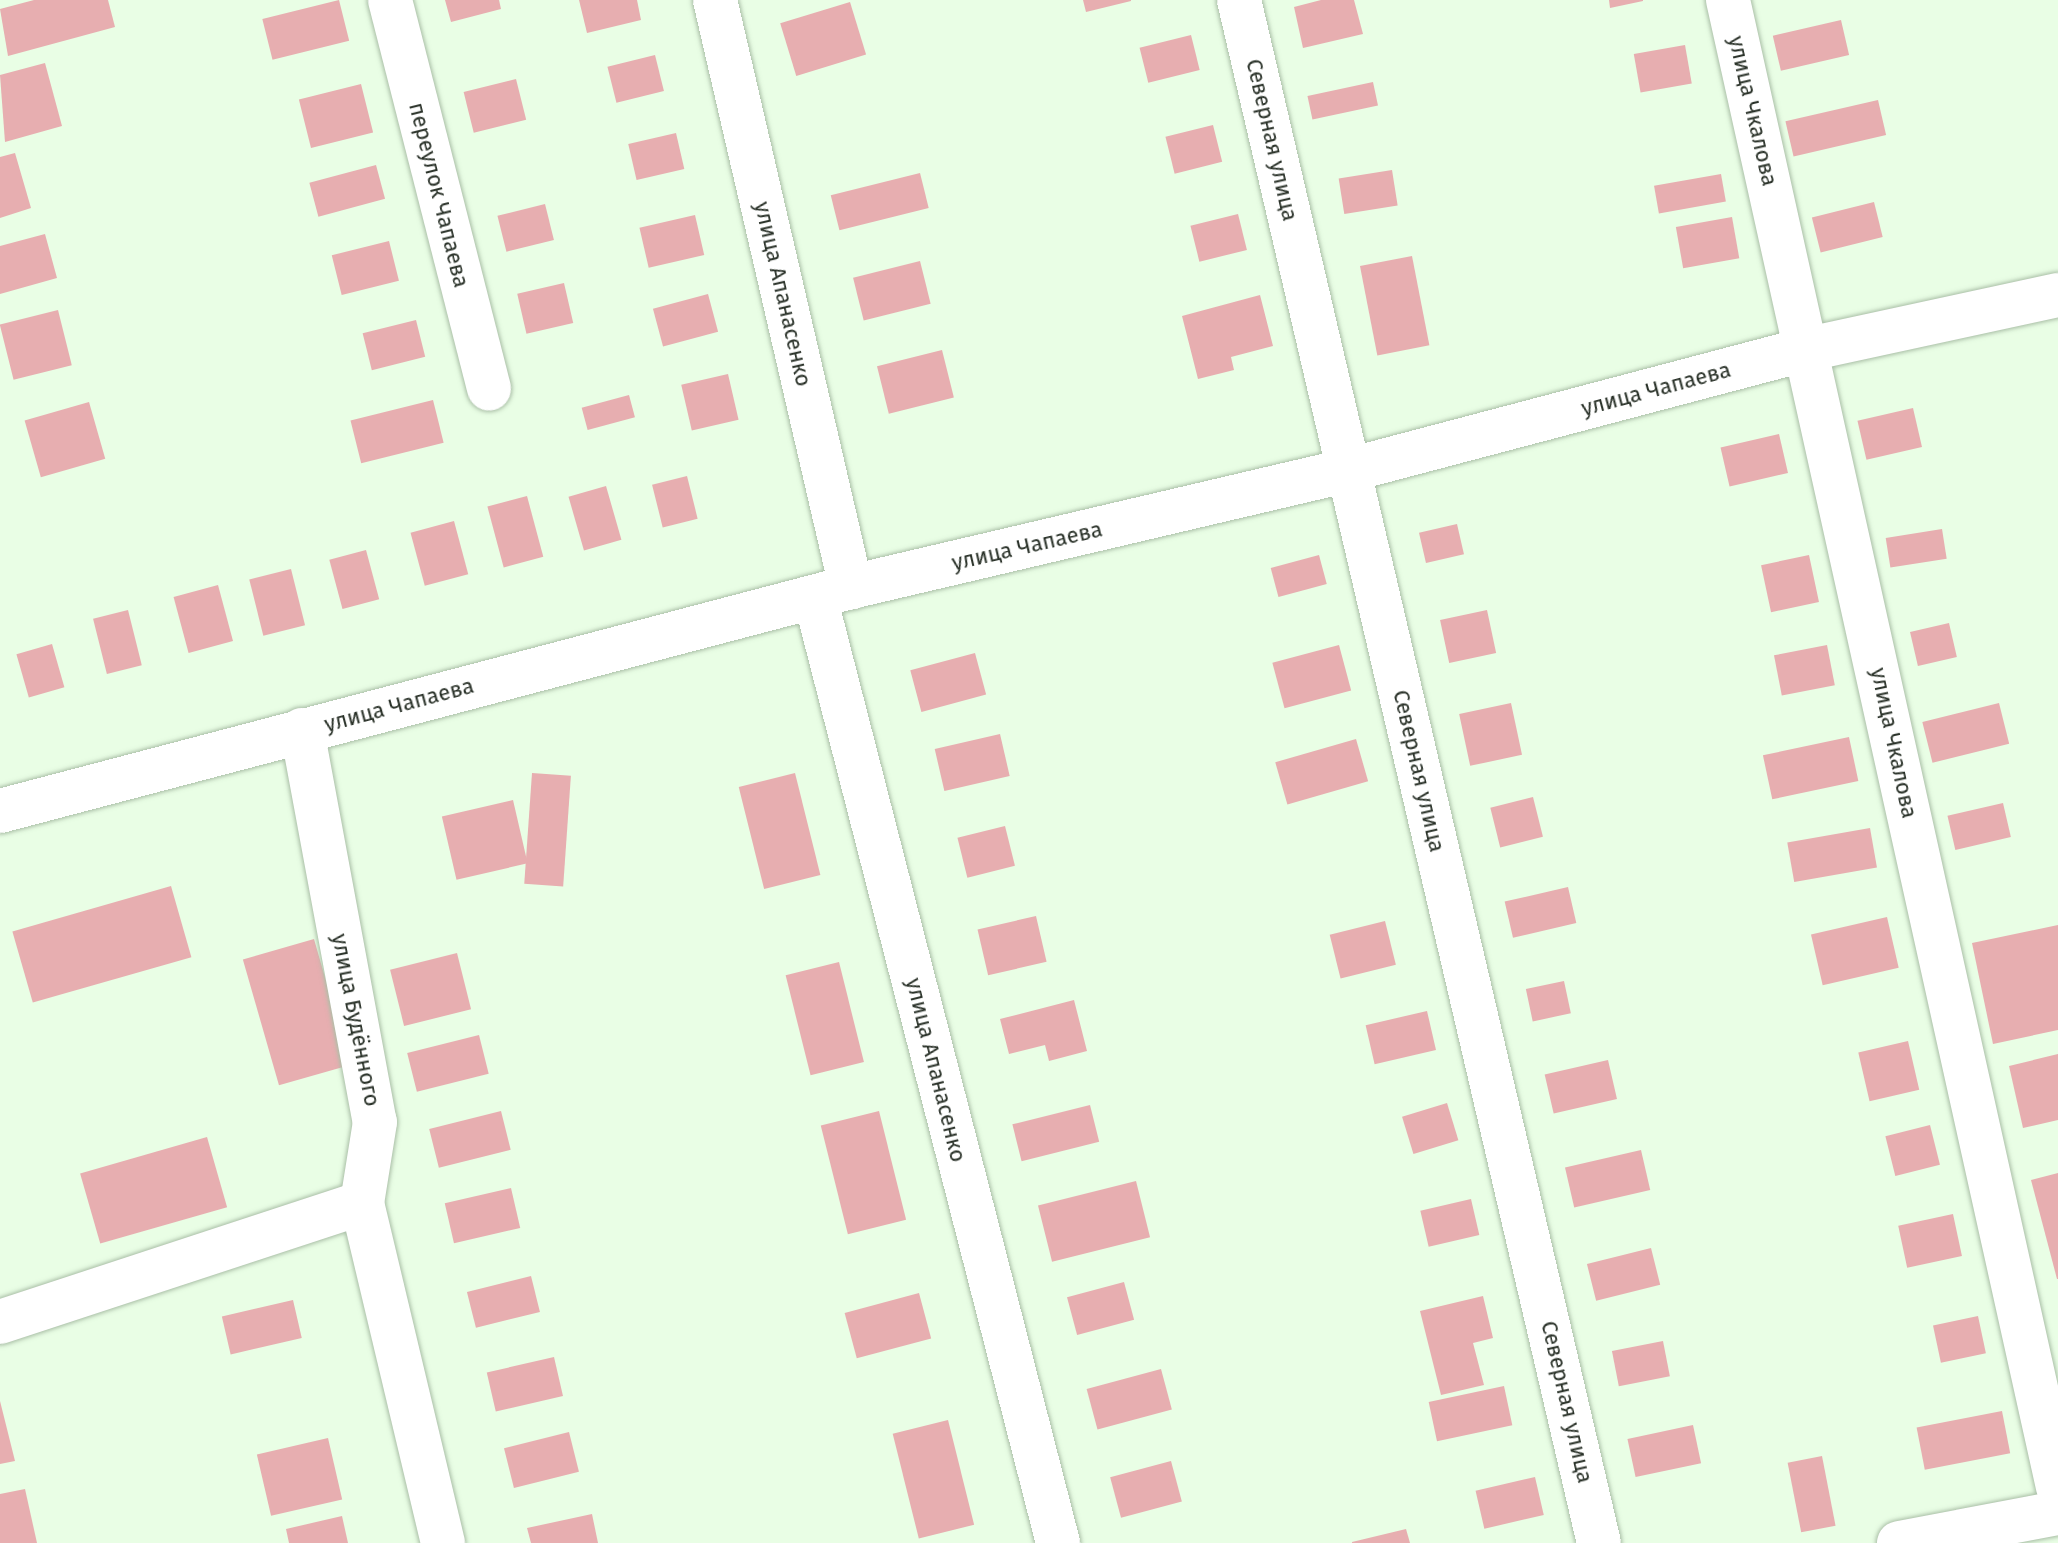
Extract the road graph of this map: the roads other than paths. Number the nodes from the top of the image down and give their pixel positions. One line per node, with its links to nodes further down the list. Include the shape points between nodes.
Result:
1 (390, 0): 7 (street, переулок Чапаева)
2 (715, 0): 9 (street, улица Апанасенко)
3 (1239, 0): 8 (street, Северная улица)
4 (1728, 0): 6 (street, улица Чкалова)
5 (2058, 295): 6 (street, улица Чапаева)
6 (1808, 349): 8 (street, улица Чапаева); 14 (street, улица Чкалова)
7 (489, 389)
8 (1349, 470): 9 (street, улица Чапаева); 18 (street, Северная улица)
9 (833, 592): 10 (street, улица Чапаева); 17 (street, улица Апанасенко)
10 (302, 730): 11 (street, улица Чапаева); 12 (street, улица Будённого, via 375,1122)
11 (0, 811)
12 (362, 1203): 13 (street); 16 (street, улица Будённого)
13 (0, 1322)
14 (2058, 1487)
15 (2058, 1513): 19 (street)
16 (443, 1543)
17 (1058, 1543)
18 (1599, 1543)
19 (1899, 1543)

